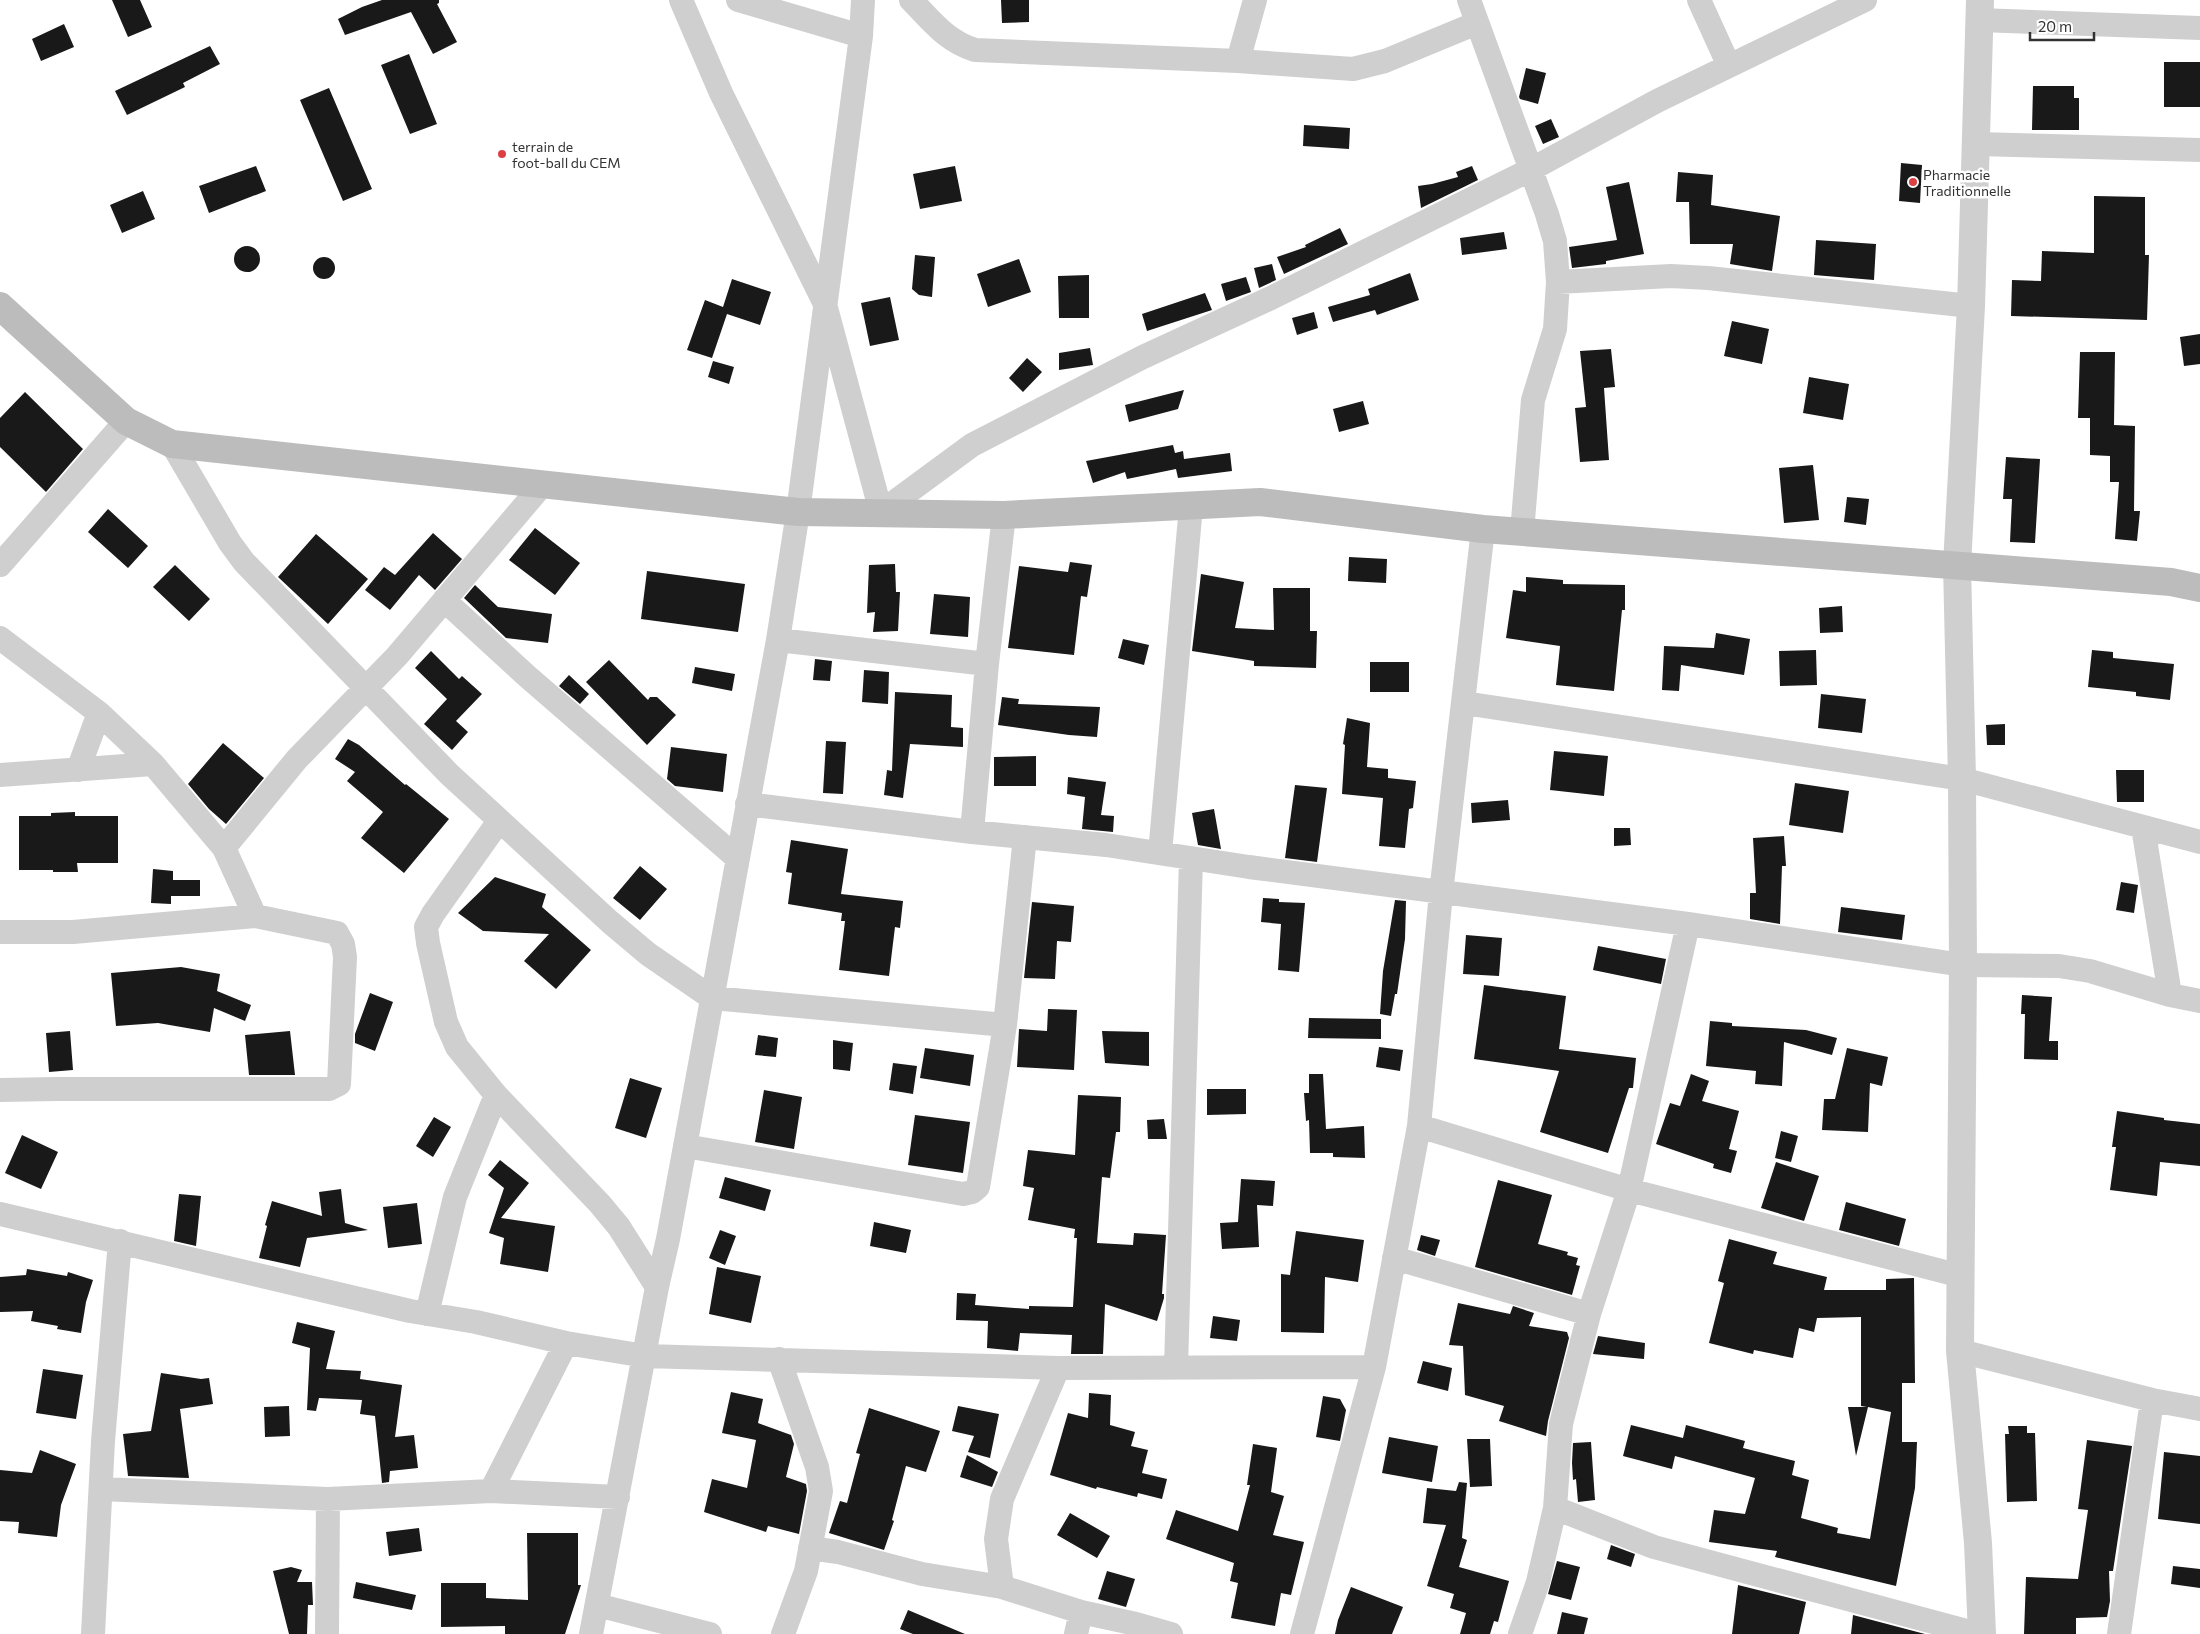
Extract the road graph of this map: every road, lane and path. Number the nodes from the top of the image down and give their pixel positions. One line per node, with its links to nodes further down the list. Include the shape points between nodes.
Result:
1 (681, 0): 19 (street, via 721,93)
2 (738, 0): 12 (street)
3 (863, 0): 12 (street)
4 (911, 0): 13 (street, via 947,36 959,45 975,50)
5 (1255, 0): 13 (street)
6 (1469, 0): 10 (street)
7 (1699, 0): 14 (street)
8 (1865, 0): 14 (street)
9 (1979, 10): 11 (street); 15 (street)
10 (1477, 23): 13 (street, via 1385,61 1352,69); 17 (street)
11 (2200, 28)
12 (861, 36): 19 (street)
13 (1238, 61)
14 (1729, 66): 17 (street, via 1657,100)
15 (1976, 144): 16 (street); 21 (street)
16 (2200, 150)
17 (1530, 170): 18 (street, via 1555,241); 27 (street, via 1271,298 1142,357 972,445)
18 (1558, 282): 21 (street, via 1671,276 1708,278); 30 (street, via 1555,329 1533,400)
19 (824, 304): 26 (street); 27 (street)
20 (0, 306): 22 (main road)
21 (1971, 306): 32 (street)
22 (126, 420): 23 (main road); 31 (street)
23 (172, 444): 24 (main road); 38 (street, via 244,562)
24 (543, 484): 26 (main road); 34 (street)
25 (1191, 506): 28 (main road); 29 (main road, via 1260,502); 52 (street)
26 (798, 512): 27 (main road); 36 (street)
27 (881, 512): 28 (main road)
28 (1004, 515): 37 (street)
29 (1483, 529): 30 (main road); 39 (street)
30 (1522, 532): 32 (main road)
31 (0, 565)
32 (1957, 565): 33 (main road, via 2171,582); 44 (street)
33 (2200, 588)
34 (444, 600): 38 (street); 53 (street)
35 (0, 638): 40 (street)
36 (778, 640): 37 (street); 45 (street)
37 (987, 664): 48 (street)
38 (366, 688): 46 (street); 51 (street, via 297,759)
39 (1464, 703): 44 (street); 55 (street)
40 (99, 713): 41 (street); 42 (street)
41 (153, 764): 42 (street); 51 (street)
42 (78, 770): 43 (street)
43 (0, 775)
44 (1962, 779): 47 (street); 59 (street)
45 (747, 804): 48 (street); 53 (street)
46 (499, 821): 61 (street, via 648,954); 65 (street, via 426,927 446,1022 457,1047)
47 (2143, 827): 50 (street); 60 (street)
48 (972, 832): 49 (street)
49 (1025, 837): 52 (street); 63 (street)
50 (2200, 842)
51 (224, 848): 56 (street)
52 (1160, 853): 54 (street)
53 (738, 858): 61 (street)
54 (1191, 859): 55 (street); 80 (street)
55 (1440, 893): 57 (street); 66 (street)
56 (255, 916): 58 (street, via 73,932); 64 (street, via 337,933 343,944 339,1084 329,1089)
57 (1688, 924): 59 (street); 68 (street)
58 (0, 932)
59 (1963, 965): 60 (street, via 2059,966 2090,971); 72 (street)
60 (2170, 995): 62 (street)
61 (712, 998): 63 (street); 67 (street)
62 (2200, 1001)
63 (1005, 1025): 67 (street, via 980,1182 972,1192 963,1194)
64 (0, 1090)
65 (496, 1095): 73 (street, via 600,1204 619,1227); 74 (street, via 456,1197)
66 (1419, 1126): 68 (street); 71 (street)
67 (686, 1146): 73 (street)
68 (1629, 1190): 72 (street); 75 (street)
69 (0, 1214): 70 (street)
70 (120, 1241): 74 (street); 85 (street)
71 (1394, 1258): 75 (street); 81 (street)
72 (1961, 1276): 77 (street)
73 (657, 1287): 78 (street)
74 (427, 1314): 76 (street)
75 (1589, 1314): 89 (street, via 1560,1424)
76 (566, 1343): 78 (street); 86 (street)
77 (1960, 1351): 83 (street); 103 (street, via 1978,1543)
78 (645, 1356): 79 (street); 87 (street)
79 (779, 1359): 82 (street); 90 (street, via 822,1490)
80 (1176, 1367): 81 (street); 82 (street)
81 (1374, 1367): 100 (street)
82 (1058, 1368): 91 (street, via 1002,1499 996,1539)
83 (2152, 1400): 84 (street); 104 (street)
84 (2200, 1409)
85 (101, 1489): 88 (street); 94 (street)
86 (491, 1491): 87 (street); 88 (street)
87 (618, 1497): 92 (street)
88 (328, 1499): 95 (street)
89 (1555, 1508): 101 (street, via 1538,1582); 102 (street, via 1654,1547)
90 (810, 1548): 91 (street, via 922,1574); 98 (street, via 806,1571)
91 (1002, 1587): 93 (street)
92 (597, 1605): 96 (street); 97 (street)
93 (1079, 1623): 99 (street, via 1136,1624)
94 (93, 1634)
95 (327, 1634)
96 (592, 1634)
97 (710, 1634)
98 (783, 1634)
99 (1171, 1634)
100 (1302, 1634)
101 (1520, 1634)
102 (1978, 1634)
103 (1982, 1634)
104 (2119, 1634)

